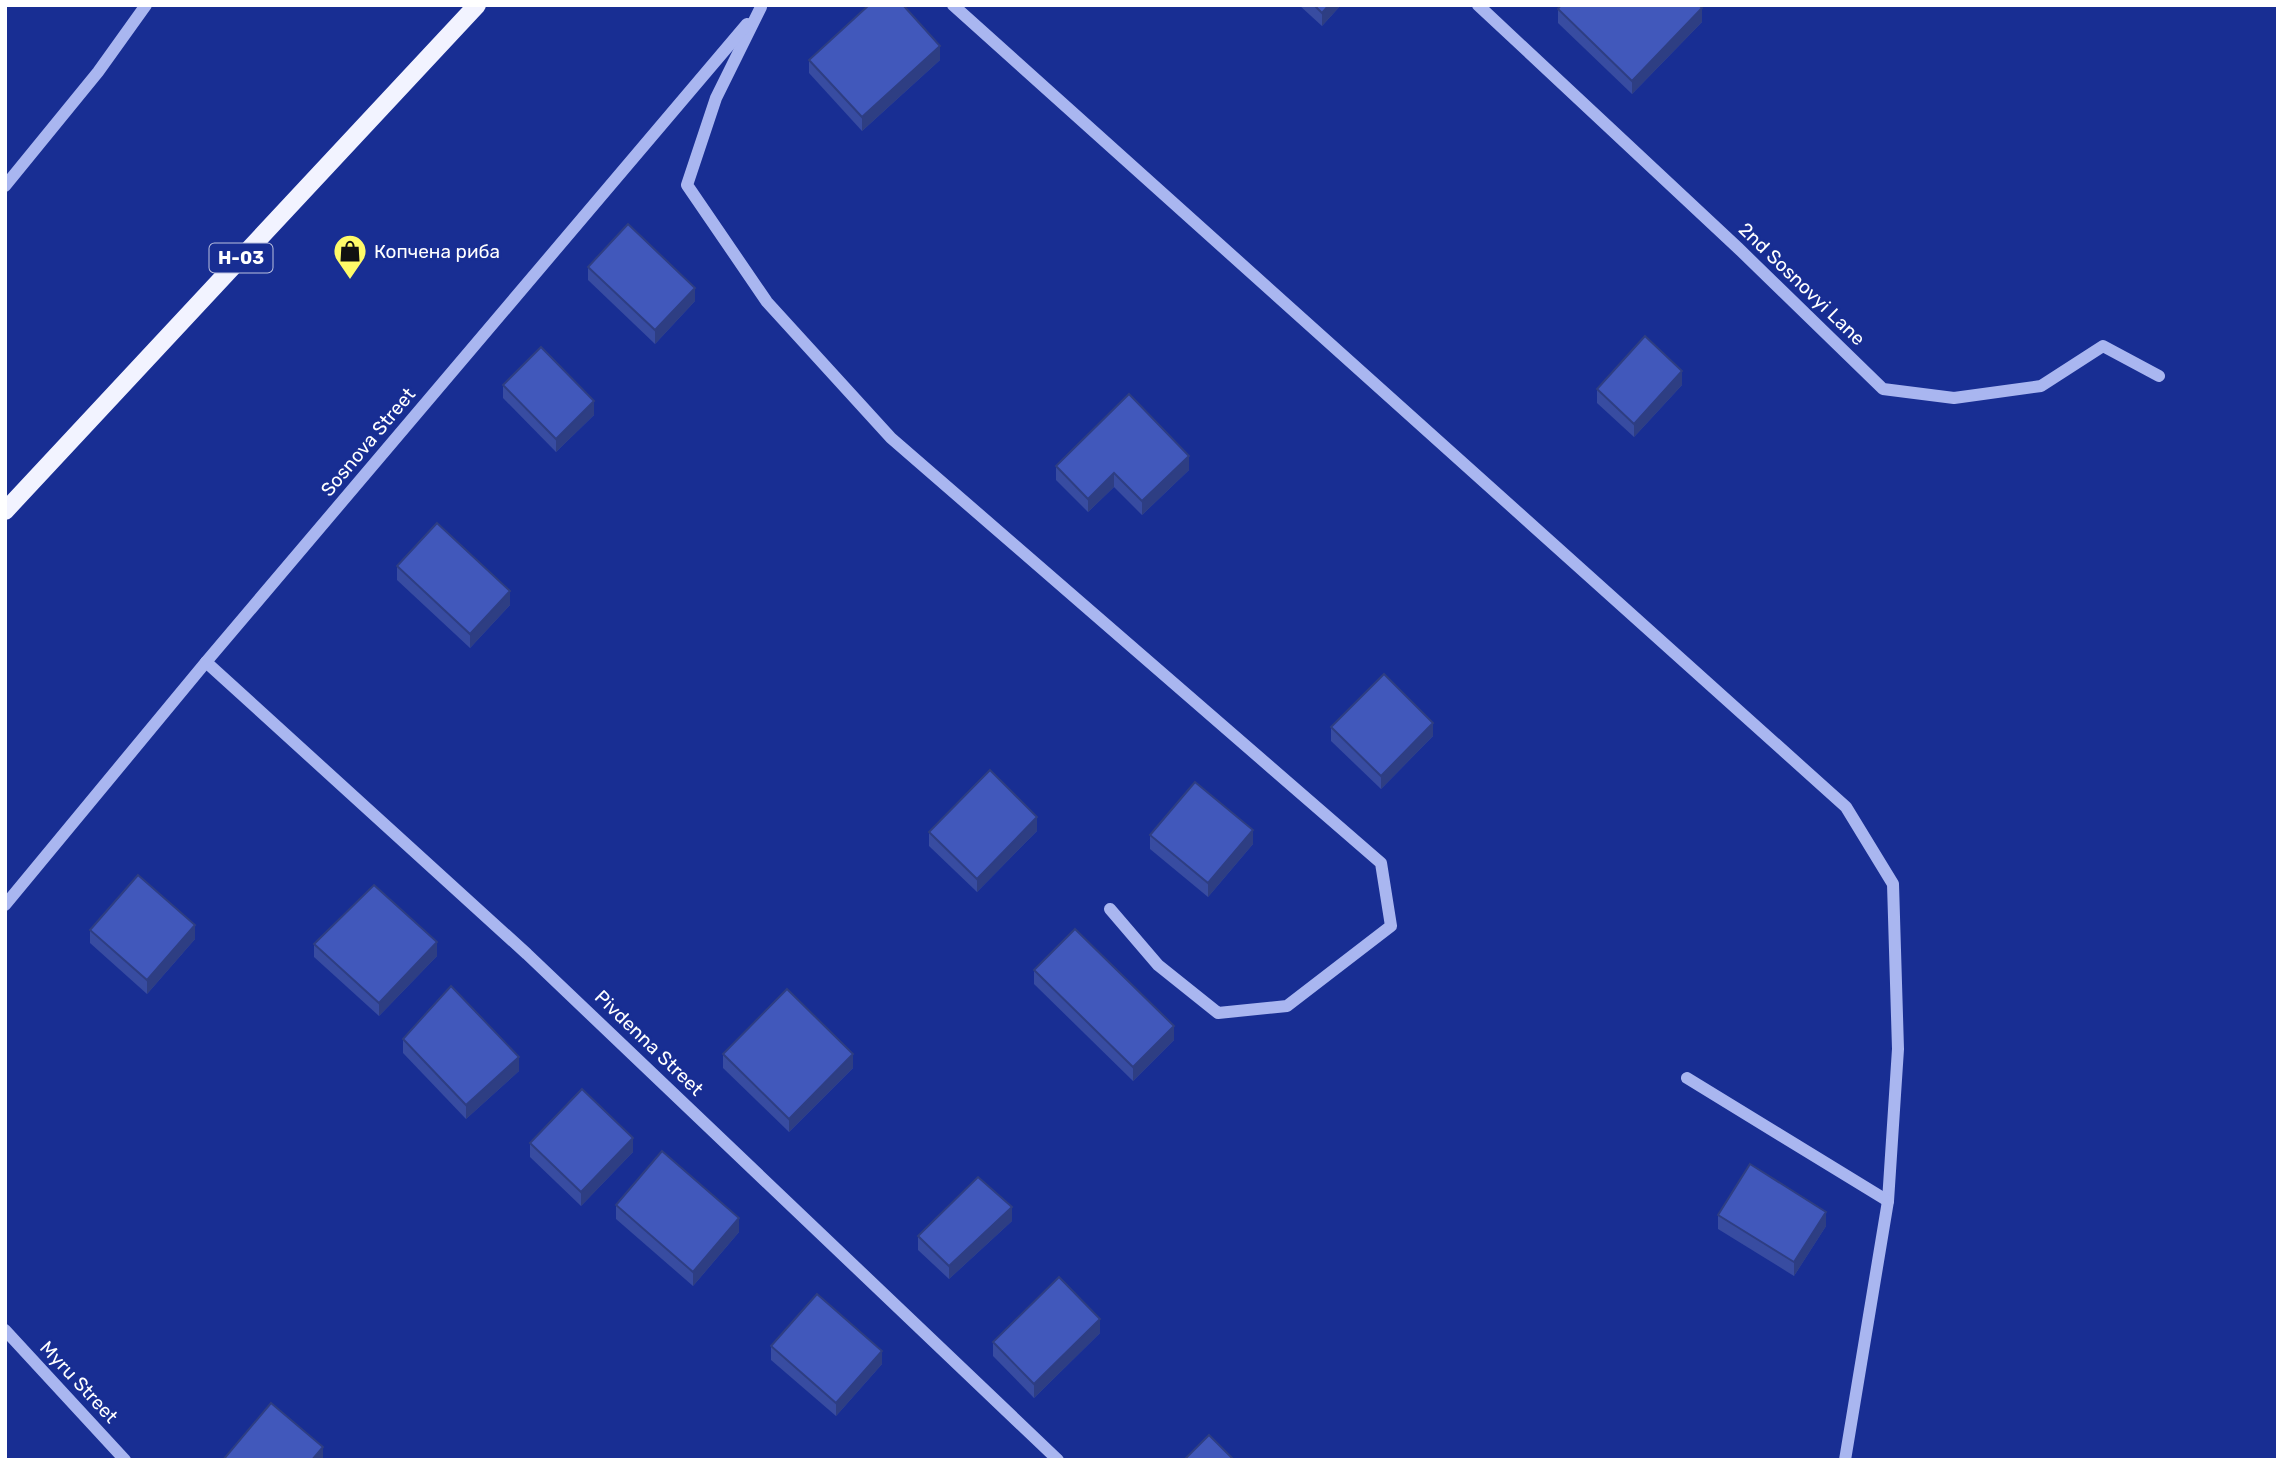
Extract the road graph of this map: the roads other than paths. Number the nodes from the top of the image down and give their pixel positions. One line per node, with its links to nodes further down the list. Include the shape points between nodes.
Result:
1 (146, 5): 6 (street)
2 (477, 5): 8 (main road, Н-03)
3 (953, 5): 13 (street, via 1846,807 1893,884 1898,1049)
4 (1478, 5): 7 (street, 2nd Sosnovyi Lane, via 1883,389 1954,397 2041,386 2103,346)
5 (762, 6): 9 (street, Sosnova Street); 11 (street, via 716,98 687,185 767,302 891,438 1381,863 1391,926 1287,1006 1218,1013 1158,965)
6 (5, 186)
7 (2159, 376)
8 (5, 511)
9 (206, 662): 10 (street, Sosnova Street); 16 (street, Pivdenna Street, via 527,954)
10 (5, 905)
11 (1110, 909)
12 (1687, 1078): 13 (street)
13 (1888, 1201): 17 (street)
14 (5, 1330): 15 (street, Myru Street)
15 (125, 1460)
16 (1058, 1460)
17 (1845, 1460)

